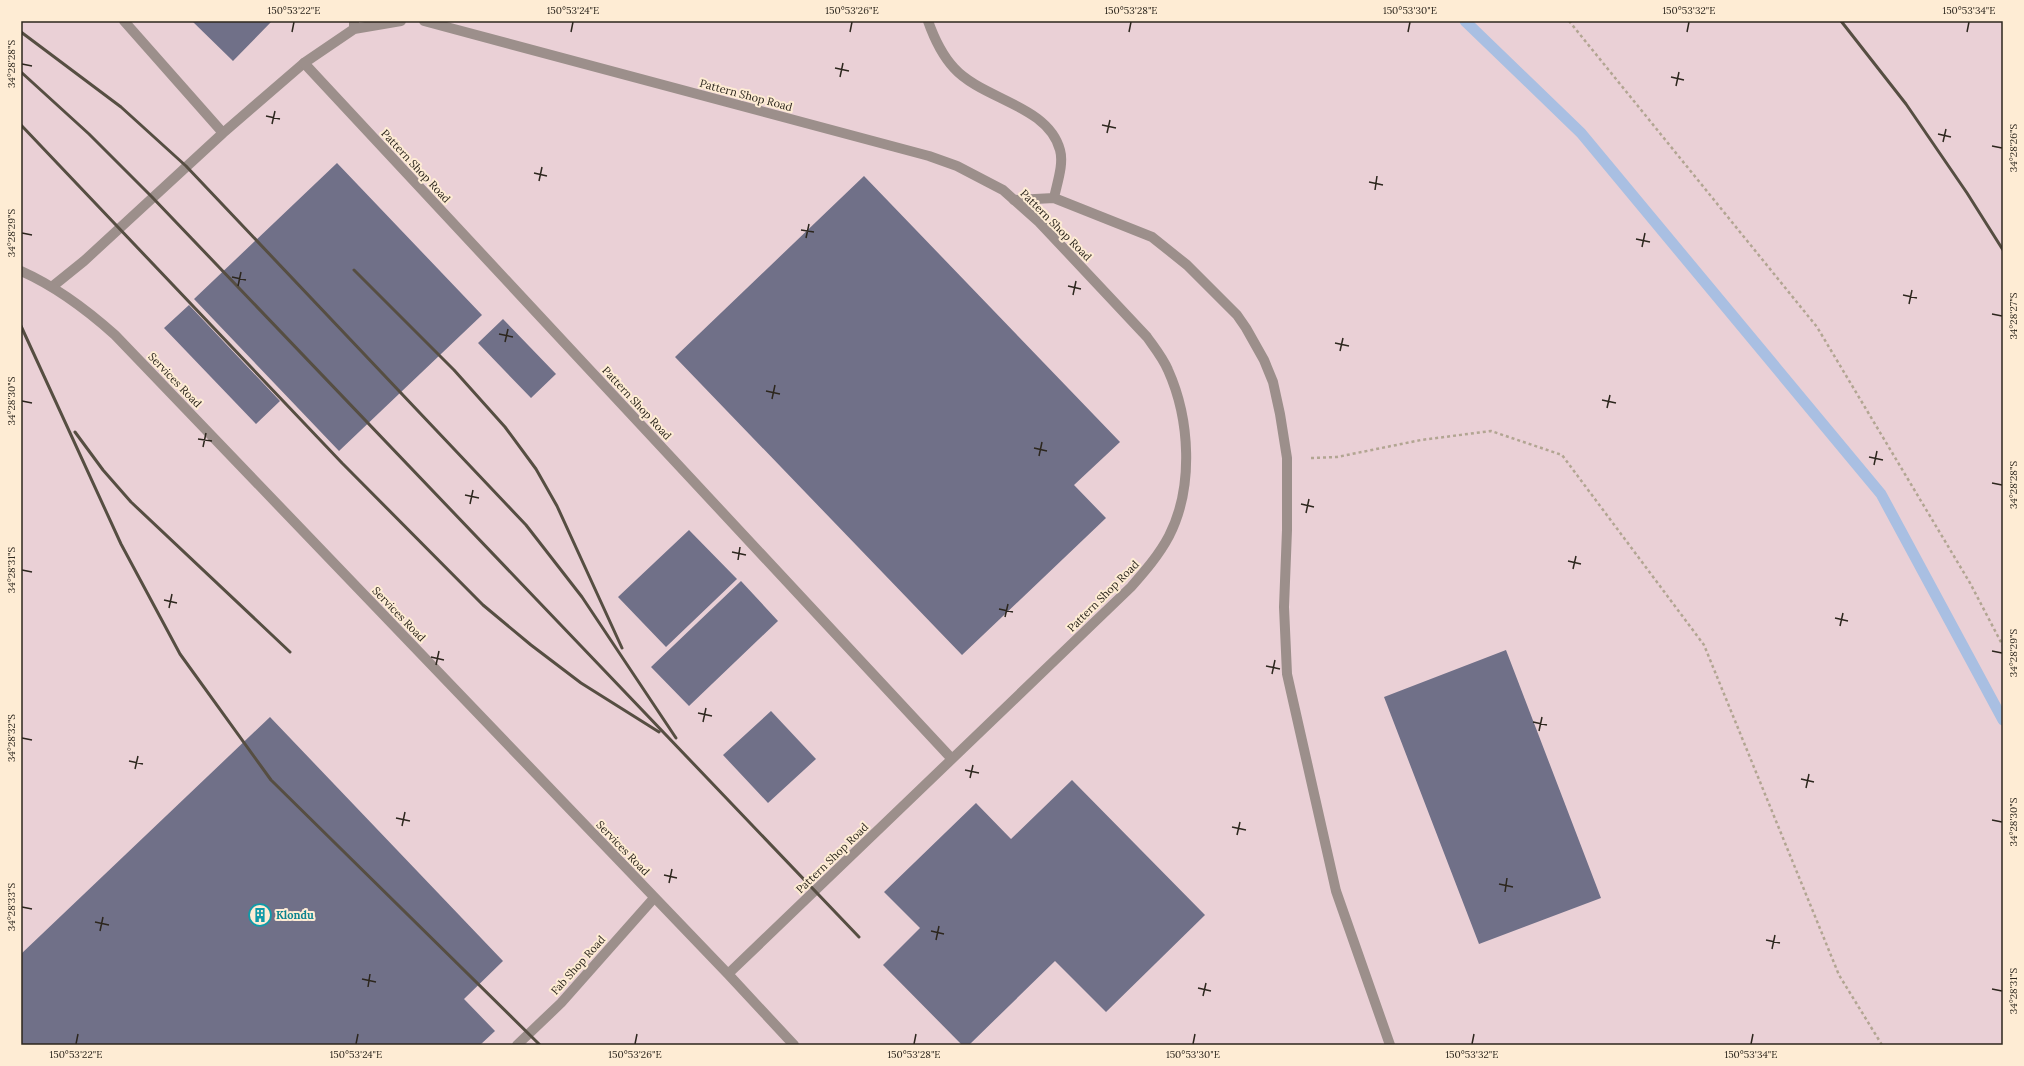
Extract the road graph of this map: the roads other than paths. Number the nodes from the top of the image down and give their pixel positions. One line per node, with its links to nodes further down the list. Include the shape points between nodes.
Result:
1 (124, 21): 7 (street)
2 (401, 21): 5 (street)
3 (424, 21): 9 (street, Pattern Shop Road, via 929,156 985,179)
4 (928, 21): 8 (street, via 936,42 955,69 984,90 1035,116 1050,131 1060,150 1061,160)
5 (354, 25): 6 (street)
6 (304, 63): 7 (street); 12 (street, Pattern Shop Road)
7 (222, 133): 11 (street, via 84,261)
8 (1054, 198): 9 (street); 17 (street, via 1157,240 1237,315 1256,344 1273,382 1287,458 1284,607 1288,674 1336,891)
9 (1014, 200): 12 (street, Pattern Shop Road, via 1039,222 1159,353 1168,369 1181,406 1187,458 1175,521 1169,536 1144,573)
10 (21, 271): 11 (street, Services Road)
11 (53, 286): 13 (street, Services Road, via 87,309 115,335)
12 (952, 759): 14 (street, Pattern Shop Road)
13 (654, 898): 14 (street, Services Road); 15 (street, Fab Shop Road, via 561,1003)
14 (728, 974): 16 (street, Services Road)
15 (517, 1045)
16 (794, 1045)
17 (1390, 1045)

